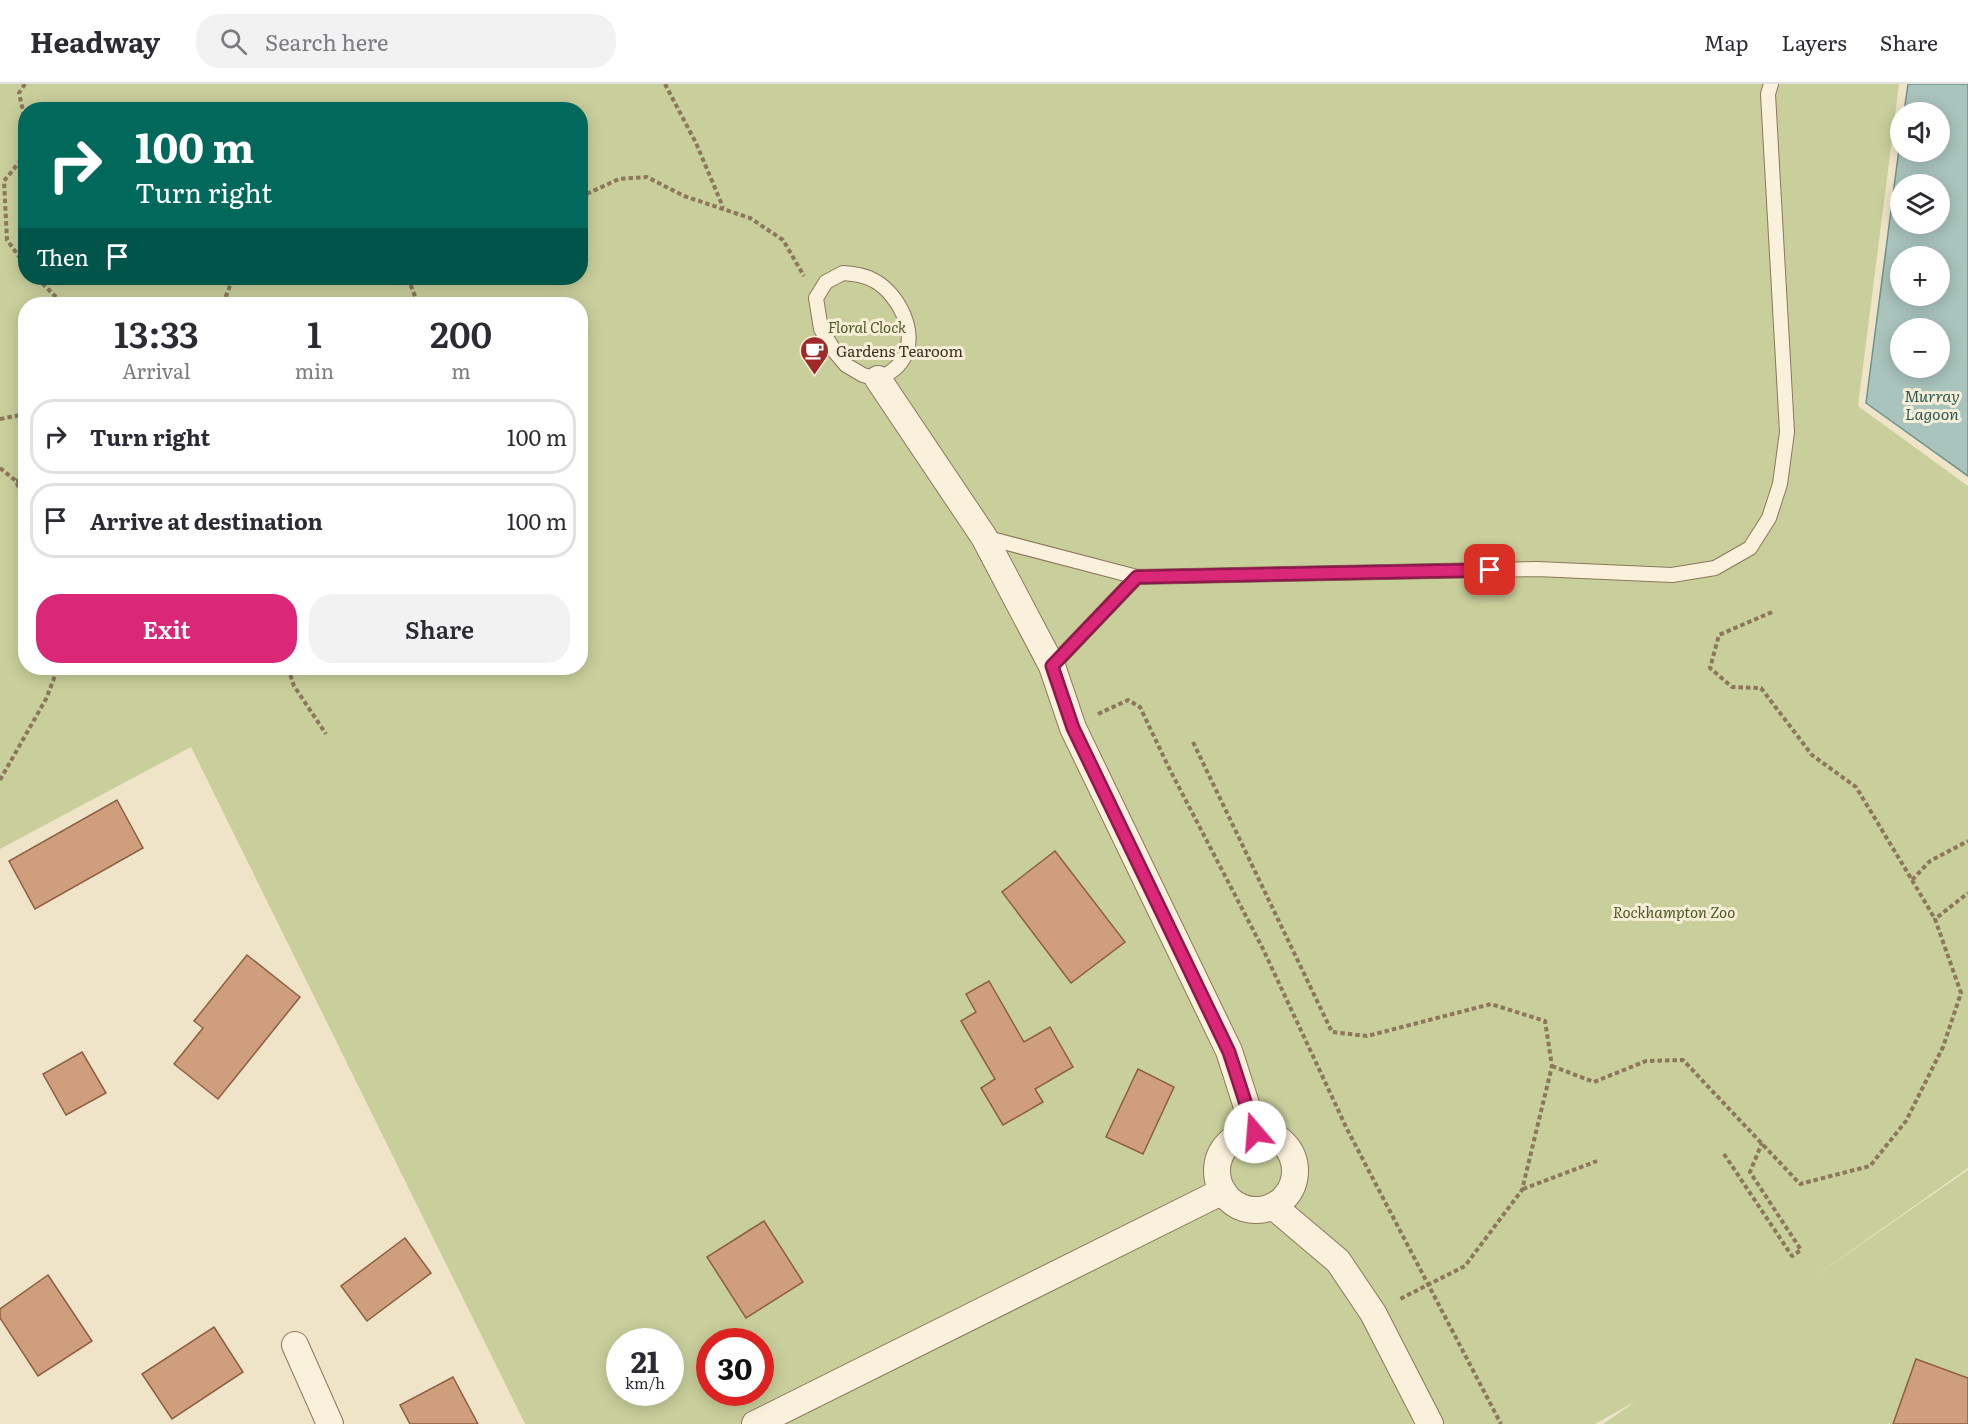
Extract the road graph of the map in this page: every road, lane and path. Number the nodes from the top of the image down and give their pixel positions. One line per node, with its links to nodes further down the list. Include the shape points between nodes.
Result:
1 (25, 84): 4 (path, via 19,93)
2 (665, 84): 7 (path)
3 (1767, 88): 19 (lane, via 1787,432 1780,484 1770,518 1750,548 1715,568 1672,576 1537,569)
4 (21, 102)
5 (18, 164): 8 (path, via 4,181 7,240)
6 (588, 193): 7 (path, via 619,178 647,177 684,196)
7 (724, 208): 11 (path, via 750,218 783,240)
8 (18, 255)
9 (44, 285): 10 (path)
10 (56, 297)
11 (816, 298): 12 (lane, via 821,329 835,352 846,365); 12 (lane, via 826,282 843,273 876,281 890,294 901,309 909,340 904,357 892,372)
12 (878, 379): 18 (street)
13 (18, 416): 14 (path)
14 (0, 419)
15 (0, 468): 16 (path)
16 (16, 481): 17 (path)
17 (18, 486)
18 (984, 537): 19 (lane); 21 (street)
19 (1137, 577): 21 (lane)
20 (1772, 612): 29 (path, via 1719,635 1710,668 1732,687 1761,688 1812,755 1856,787)
21 (1052, 666): 33 (street, via 1073,728 1229,1052)
22 (55, 675): 27 (path)
23 (290, 675): 25 (path)
24 (1095, 716): 40 (path, via 1128,700 1140,707 1263,949 1347,1129)
25 (326, 734)
26 (1193, 742): 32 (path, via 1332,1032 1367,1036 1491,1004 1545,1021)
27 (0, 780)
28 (1968, 841): 29 (path, via 1930,861)
29 (1912, 880): 31 (path)
30 (1968, 893): 31 (path)
31 (1935, 919): 34 (path, via 1960,993 1943,1047 1906,1121 1870,1166 1800,1184)
32 (1552, 1065): 34 (path, via 1594,1082 1646,1061 1683,1060); 37 (path)
33 (1255, 1132): 38 (street, via 1230,1142 1222,1153 1218,1172); 39 (street, via 1280,1140 1294,1161 1292,1188)
34 (1762, 1143): 35 (path, via 1750,1172 1801,1250 1792,1256)
35 (1724, 1154)
36 (1597, 1161): 37 (path)
37 (1522, 1190): 40 (path, via 1465,1266)
38 (1223, 1191): 39 (street, via 1239,1206 1251,1210); 44 (street)
39 (1274, 1206): 41 (street, via 1338,1261)
40 (1429, 1284): 41 (path); 46 (path)
41 (1373, 1313): 45 (street)
42 (296, 1345): 43 (street)
43 (330, 1424)
44 (755, 1424)
45 (1430, 1424)
46 (1501, 1424)

